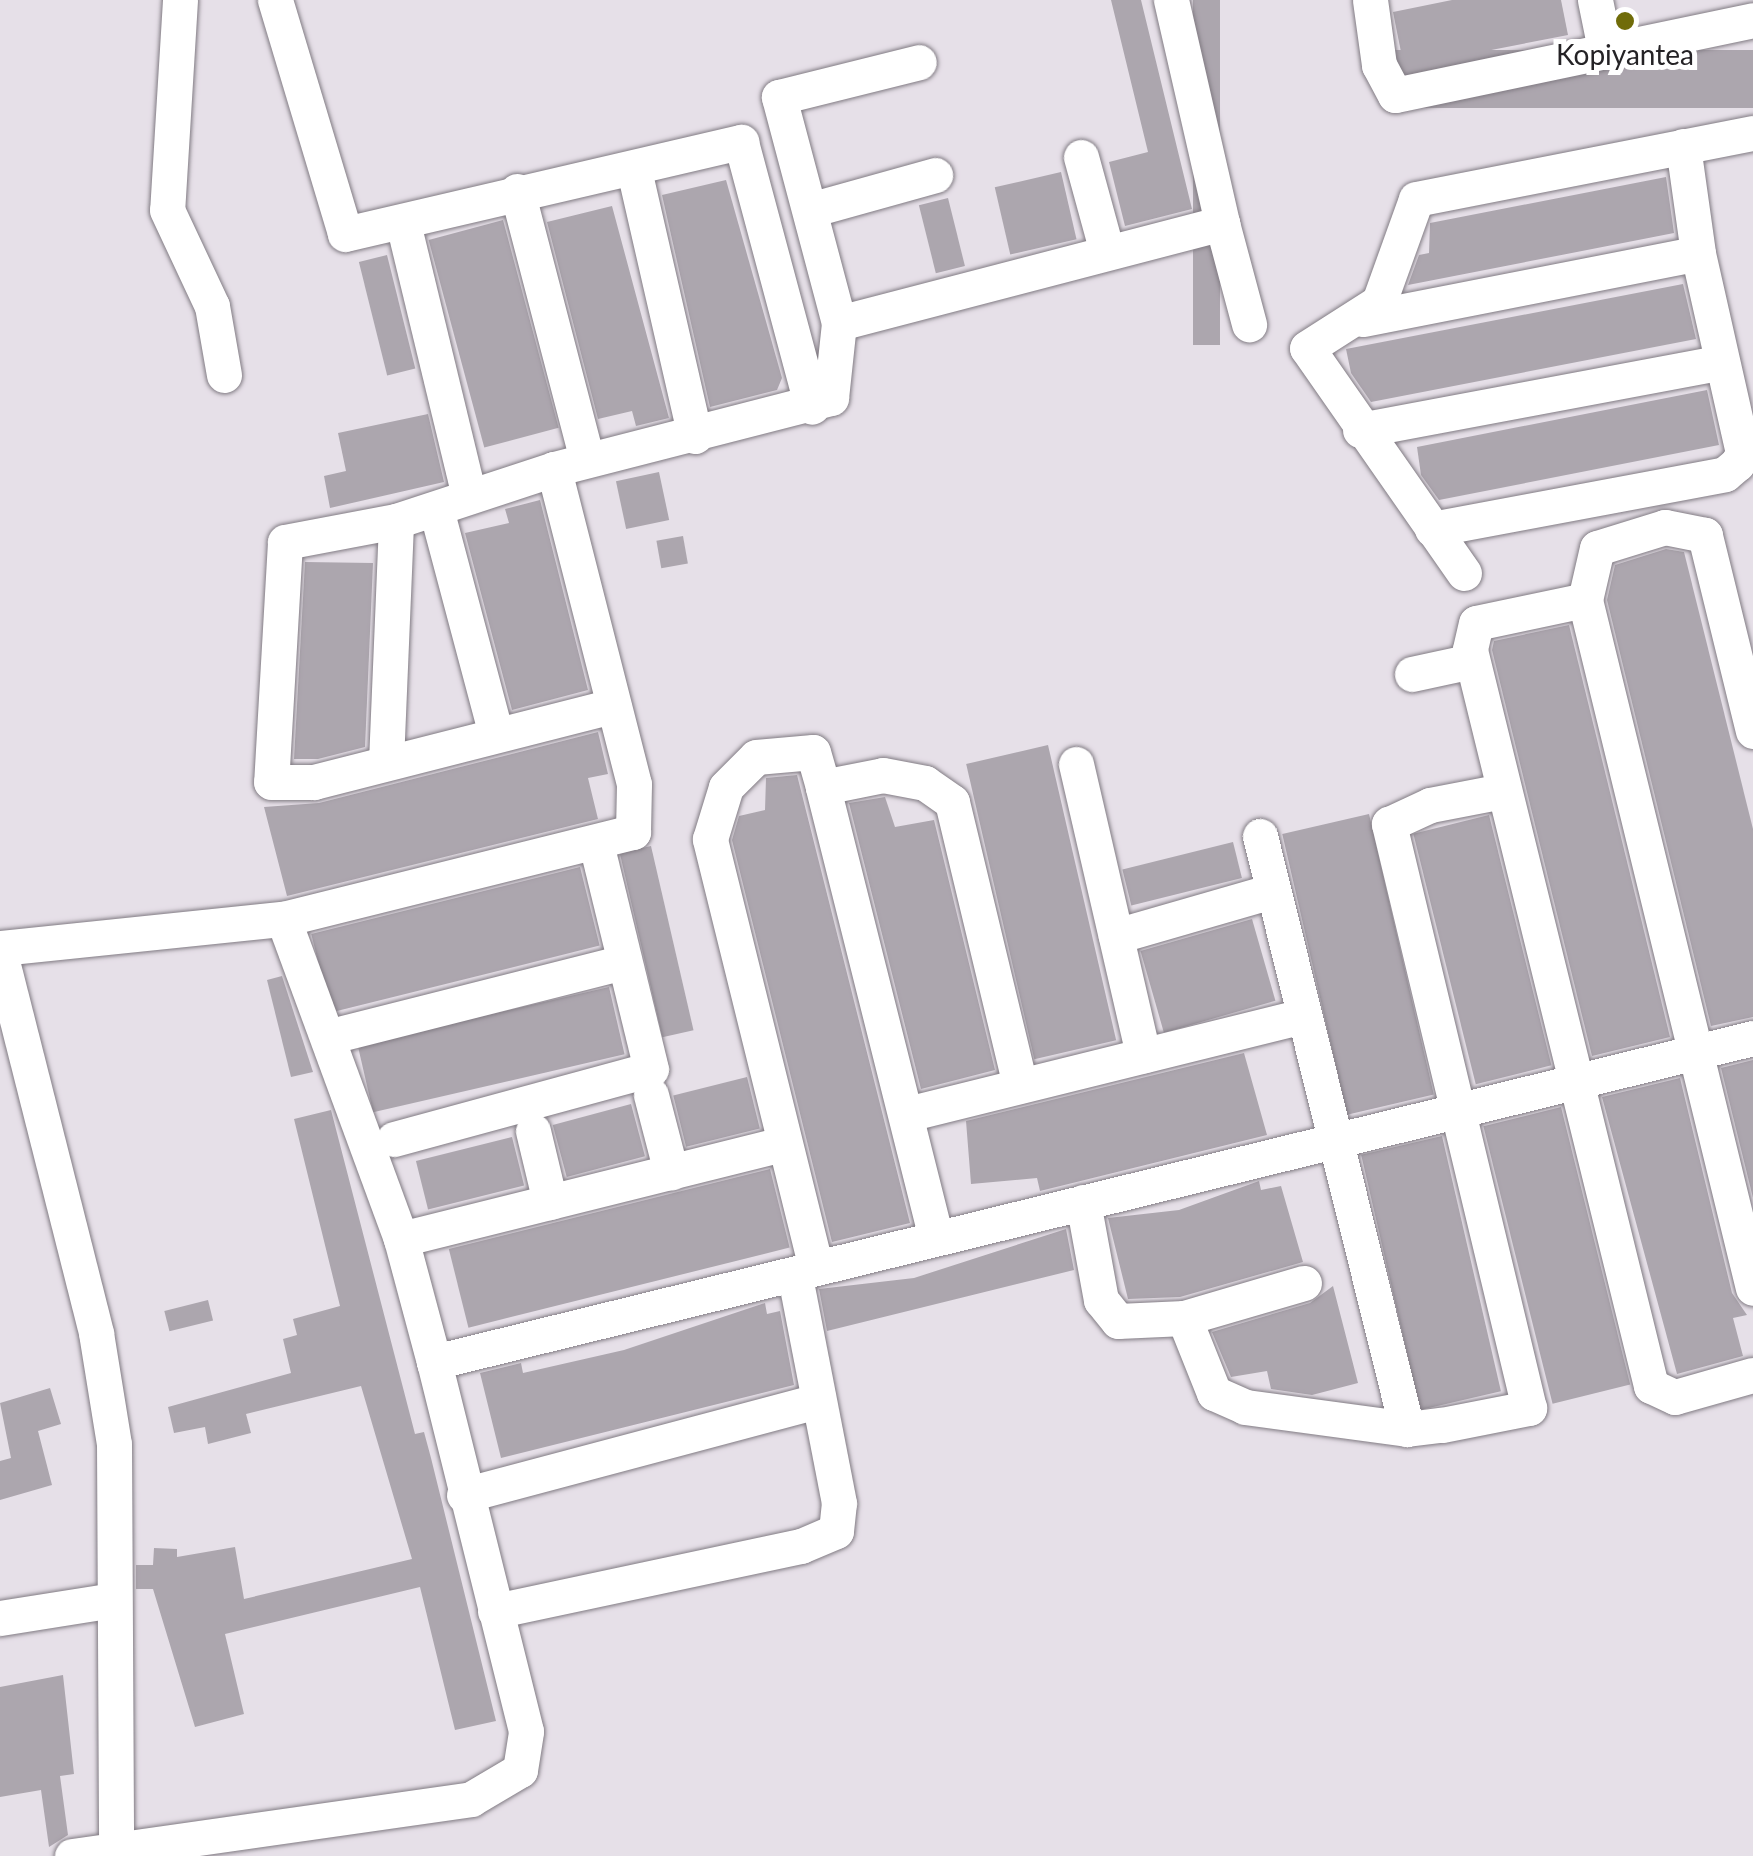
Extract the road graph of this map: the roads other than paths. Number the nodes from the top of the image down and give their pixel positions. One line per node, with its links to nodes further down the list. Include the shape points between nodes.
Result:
1 (180, 0): 24 (street, via 167,210 212,306)
2 (275, 0): 16 (street, via 334,223 344,234)
3 (1170, 0): 17 (street)
4 (1370, 0): 7 (street, via 1379,64 1395,96)
5 (1595, 0): 7 (street)
6 (1753, 20): 7 (street)
7 (1605, 49)
8 (919, 62): 15 (street, via 779,97)
9 (1753, 133): 10 (street)
10 (1683, 146): 19 (street); 20 (street, via 1416,199 1379,302)
11 (1081, 157): 18 (street)
12 (634, 170): 14 (street); 25 (street, via 741,142); 27 (street)
13 (936, 175): 15 (street)
14 (517, 191): 16 (street); 28 (street)
15 (810, 210): 21 (street)
16 (402, 223): 29 (street)
17 (1222, 223): 18 (street); 22 (street)
18 (1108, 252): 21 (street)
19 (1698, 252): 20 (street); 23 (street)
20 (1363, 320): 26 (street, via 1307,348)
21 (839, 323): 25 (street, via 838,384)
22 (1249, 324)
23 (1722, 362): 26 (street); 31 (street, via 1743,452 1724,474)
24 (224, 375)
25 (812, 407): 27 (street)
26 (1360, 430): 31 (street)
27 (695, 436): 28 (street)
28 (570, 462): 29 (street); 36 (street)
29 (452, 502): 30 (street); 38 (street)
30 (396, 521): 39 (street); 39 (street, via 285,542 271,782 282,789)
31 (1432, 529): 32 (street)
32 (1464, 573)
33 (1586, 600): 34 (street, via 1476,623); 37 (street, via 1591,555 1605,542 1696,526 1711,549); 53 (street)
34 (1472, 661): 35 (street); 42 (street)
35 (1412, 674)
36 (613, 706): 38 (street); 44 (street, via 640,812 633,832)
37 (1753, 731)
38 (496, 734): 39 (street)
39 (386, 762)
40 (1076, 764): 47 (street)
41 (824, 787): 56 (street, via 884,775 925,784 952,802); 59 (street); 63 (street, via 813,752 764,754 739,770 712,820 714,877)
42 (1503, 792): 55 (street); 58 (street, via 1430,805 1389,824)
43 (1260, 836): 45 (street)
44 (596, 844): 48 (street, via 245,926); 49 (street)
45 (1272, 890): 47 (street); 50 (street)
46 (288, 932): 68 (street)
47 (1116, 936): 54 (street)
48 (0, 950): 78 (street, via 96,1333 118,1482)
49 (624, 962): 51 (street); 61 (street, via 651,1050 644,1077)
50 (1303, 1016): 54 (street); 62 (street)
51 (343, 1033)
52 (1753, 1038): 53 (street)
53 (1700, 1050): 55 (street); 71 (street)
54 (1143, 1055): 56 (street)
55 (1577, 1080): 58 (street); 74 (street, via 1651,1386 1675,1397)
56 (1020, 1085): 59 (street)
57 (651, 1095): 64 (street)
58 (1456, 1108): 62 (street); 76 (street, via 1529,1408)
59 (906, 1114): 67 (street)
60 (532, 1130): 65 (street)
61 (394, 1138)
62 (1333, 1141): 66 (street); 76 (street)
63 (784, 1144): 64 (street); 69 (street)
64 (672, 1172): 65 (street)
65 (550, 1202): 68 (street)
66 (1083, 1202): 67 (street); 72 (street, via 1102,1300 1118,1321)
67 (936, 1238): 69 (street)
68 (400, 1239): 73 (street)
69 (806, 1272): 73 (street); 75 (street)
70 (1304, 1283): 72 (street)
71 (1753, 1288)
72 (1184, 1318): 76 (street, via 1214,1393 1245,1408)
73 (434, 1362): 77 (street)
74 (1753, 1375)
75 (818, 1401): 77 (street); 79 (street, via 841,1514 828,1538)
76 (1407, 1429)
77 (464, 1494): 79 (street)
78 (114, 1600): 80 (street); 81 (street)
79 (495, 1611): 81 (street, via 526,1731 509,1783 470,1799)
80 (0, 1618)
81 (116, 1854): 82 (street)
82 (72, 1856)

